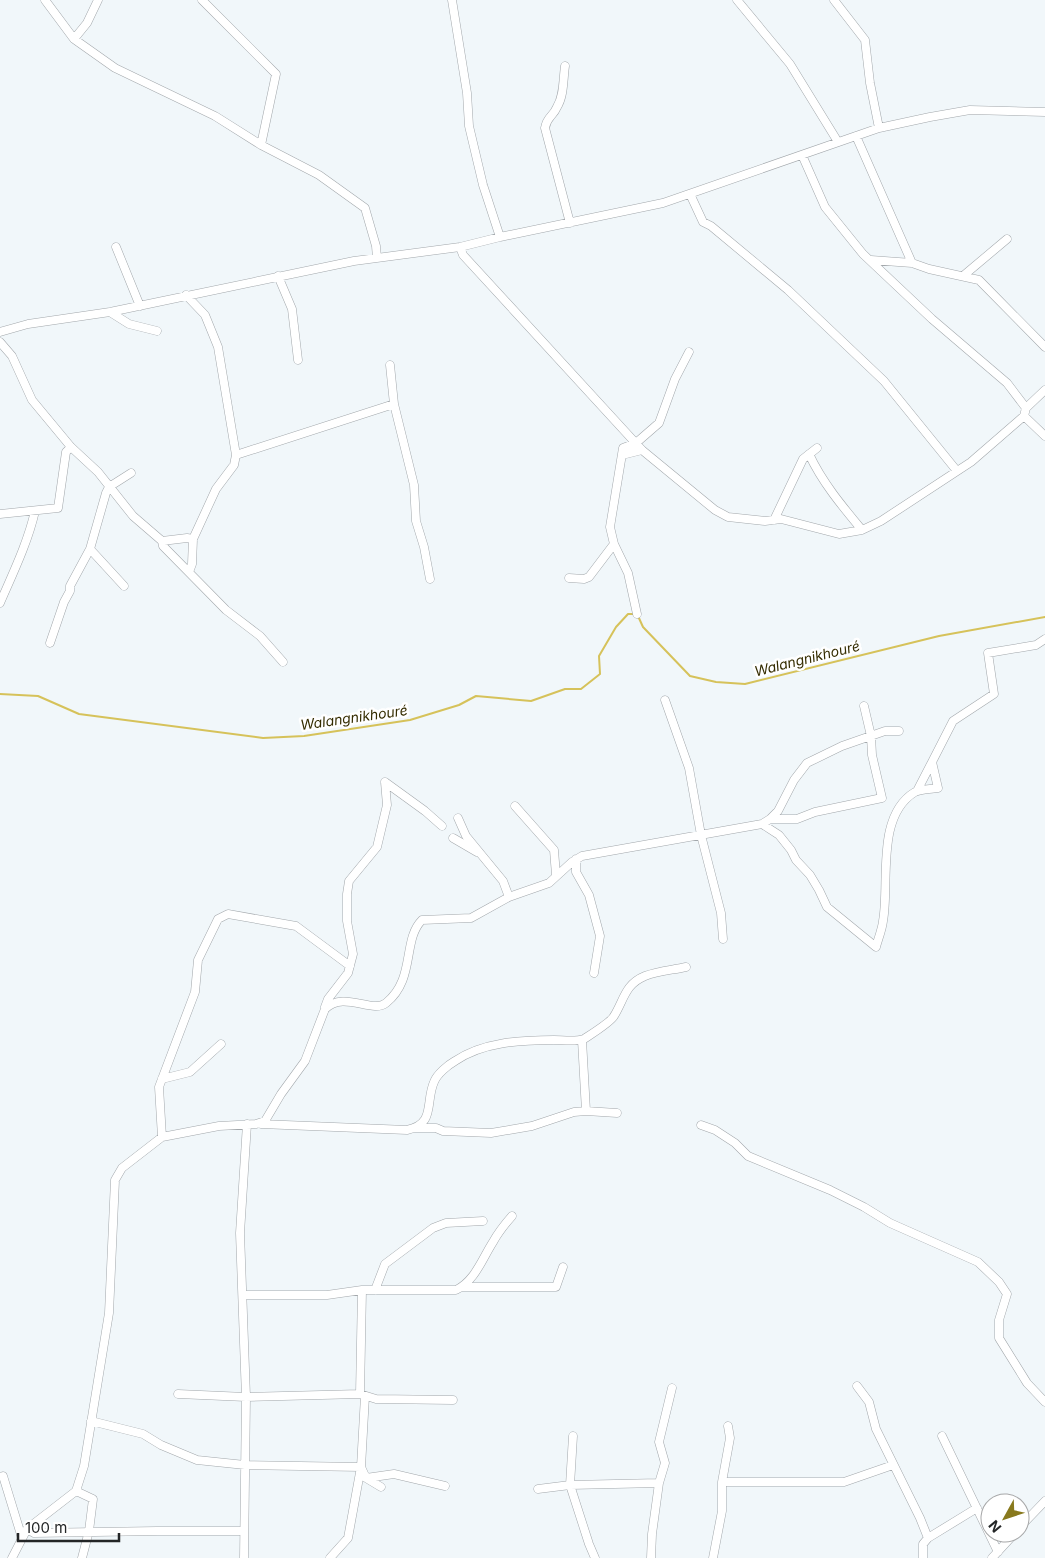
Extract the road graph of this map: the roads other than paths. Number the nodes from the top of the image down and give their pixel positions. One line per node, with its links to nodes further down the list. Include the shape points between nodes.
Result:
1 (45, 0): 7 (street)
2 (98, 0): 7 (street, via 87,23)
3 (202, 0): 13 (street, via 276,74)
4 (452, 0): 17 (street, via 469,126)
5 (737, 0): 12 (street, via 790,64)
6 (834, 0): 10 (street, via 865,40)
7 (74, 39): 13 (street, via 115,68 215,116)
8 (565, 66): 16 (street, via 559,105 547,119 545,128)
9 (1045, 112): 10 (street, via 970,110)
10 (879, 128): 11 (street)
11 (856, 136): 12 (street); 23 (street)
12 (838, 142): 14 (street)
13 (261, 145): 21 (street, via 319,174 365,208)
14 (802, 155): 15 (street); 22 (street, via 825,207)
15 (690, 194): 16 (street); 48 (street, via 704,222 788,290 884,381)
16 (570, 223): 17 (street)
17 (500, 237): 20 (street)
18 (1007, 239): 25 (street)
19 (116, 247): 27 (street)
20 (460, 247): 21 (street); 41 (street)
21 (377, 258): 24 (street)
22 (871, 260): 23 (street); 38 (street, via 932,319 1007,383)
23 (912, 263): 25 (street)
24 (278, 276): 26 (street); 34 (street, via 292,310)
25 (964, 276): 32 (street, via 979,280)
26 (186, 296): 27 (street); 46 (street, via 205,315 218,347)
27 (140, 306): 28 (street)
28 (110, 312): 29 (street, via 129,324); 30 (street, via 28,324)
29 (157, 331)
30 (0, 332)
31 (0, 342): 42 (street, via 12,356 32,400)
32 (1045, 346)
33 (689, 352): 41 (street, via 659,423)
34 (298, 360)
35 (390, 365): 37 (street)
36 (1045, 390): 38 (street)
37 (394, 404): 46 (street); 61 (street, via 414,484 416,521)
38 (1026, 408): 39 (street)
39 (1024, 416): 40 (street); 48 (street)
40 (1045, 436)
41 (636, 443): 44 (street); 47 (street, via 623,448)
42 (71, 448): 50 (street, via 98,472); 51 (street, via 66,452 58,508)
43 (817, 448): 45 (street)
44 (642, 450): 47 (street); 53 (street, via 728,517)
45 (809, 454): 53 (street); 54 (street, via 838,502)
46 (236, 455): 55 (street, via 234,465 216,489)
47 (622, 455): 57 (street, via 610,527)
48 (957, 471): 54 (street)
49 (131, 473): 50 (street)
50 (109, 487): 56 (street, via 133,516); 58 (street)
51 (35, 510): 52 (street); 63 (street)
52 (0, 514)
53 (774, 520): 54 (street, via 839,534)
54 (862, 530)
55 (193, 539): 56 (street); 59 (street)
56 (162, 541): 59 (street, via 162,546)
57 (614, 544): 60 (street, via 589,577); 64 (street, via 628,573)
58 (90, 549): 62 (street); 66 (street, via 70,586)
59 (189, 572): 67 (street)
60 (569, 578)
61 (430, 580)
62 (124, 586)
63 (0, 603)
64 (637, 614)
65 (1045, 639): 72 (street, via 1036,645 988,653 994,694 953,721)
66 (50, 643)
67 (284, 662)
68 (665, 700): 79 (street, via 689,768)
69 (864, 706): 71 (street)
70 (899, 732): 71 (street, via 885,731)
71 (871, 736): 76 (street, via 807,763); 76 (street, via 882,798 796,819)
72 (932, 762): 73 (street); 73 (street, via 938,788)
73 (917, 791): 77 (street, via 895,816 890,832 883,921 876,947 826,907 820,890 791,850 779,835)
74 (515, 806): 83 (street, via 554,850)
75 (458, 818): 81 (street, via 466,836)
76 (770, 819): 77 (street)
77 (762, 824): 79 (street)
78 (442, 826): 86 (street, via 385,782 387,805 377,847 349,881 347,921 353,954)
79 (701, 835): 82 (street); 85 (street, via 721,913)
80 (453, 838): 81 (street)
81 (481, 854): 84 (street, via 503,881)
82 (576, 859): 83 (street); 88 (street, via 576,872 589,895 600,936)
83 (556, 875): 84 (street, via 548,883)
84 (510, 897): 89 (street, via 471,918 422,920 416,926 408,966 399,989 385,1004 373,1006 345,1001 330,1004)
85 (723, 939)
86 (350, 966): 89 (street); 92 (street, via 296,926 228,914 218,919 198,960 194,992)
87 (686, 967): 90 (street, via 645,976 626,990 614,1018)
88 (594, 973)
89 (325, 1009): 96 (street, via 305,1061 265,1121)
90 (582, 1040): 93 (street); 98 (street, via 503,1043 471,1052 454,1061 433,1082 429,1111)
91 (221, 1044): 92 (street, via 190,1072)
92 (162, 1079): 99 (street, via 159,1087)
93 (586, 1111): 94 (street); 98 (street, via 491,1133)
94 (617, 1113)
95 (247, 1124): 96 (street); 99 (street); 106 (street, via 240,1232)
96 (256, 1124): 98 (street)
97 (701, 1125): 113 (street, via 735,1143 748,1156 830,1190 890,1223 978,1262 1007,1294 999,1320 999,1338 1027,1383)
98 (416, 1128)
99 (162, 1137): 114 (street, via 122,1168 115,1180 109,1313)
100 (512, 1216): 103 (street, via 493,1241 475,1274)
101 (482, 1221): 105 (street, via 446,1223 433,1228 385,1264)
102 (563, 1267): 103 (street, via 556,1287)
103 (462, 1287): 105 (street, via 456,1290)
104 (362, 1290): 105 (street); 106 (street, via 327,1296); 110 (street)
105 (375, 1290)
106 (242, 1295): 111 (street)
107 (857, 1386): 119 (street, via 869,1402 876,1429)
108 (672, 1388): 124 (street, via 659,1442 665,1463)
109 (178, 1394): 111 (street)
110 (363, 1395): 111 (street); 112 (street, via 376,1399); 120 (street)
111 (246, 1397): 118 (street)
112 (453, 1400)
113 (1045, 1402)
114 (91, 1421): 118 (street, via 143,1434 197,1460); 129 (street, via 84,1466)
115 (728, 1426): 123 (street, via 730,1438)
116 (573, 1436): 125 (street)
117 (942, 1436): 131 (street)
118 (245, 1464): 120 (street); 135 (street)
119 (893, 1465): 123 (street, via 844,1482); 137 (street)
120 (360, 1467): 122 (street); 143 (street, via 348,1538)
121 (3, 1476): 136 (street)
122 (366, 1478): 126 (street, via 394,1474); 127 (street)
123 (722, 1482): 146 (street, via 722,1510)
124 (659, 1483): 125 (street); 145 (street)
125 (570, 1485): 128 (street); 144 (street)
126 (445, 1486)
127 (381, 1487)
128 (538, 1489)
129 (76, 1491): 133 (street); 134 (street, via 93,1499)
130 (1045, 1501): 132 (street)
131 (977, 1508): 137 (street); 139 (street)
132 (1030, 1517)
133 (27, 1529): 134 (street, via 34,1533); 136 (street)
134 (89, 1531): 135 (street); 141 (street)
135 (244, 1531): 142 (street)
136 (22, 1538): 140 (street)
137 (928, 1538): 147 (street, via 923,1544)
138 (1005, 1543): 139 (street)
139 (995, 1555)
140 (12, 1558)
141 (82, 1558)
142 (244, 1558)
143 (330, 1558)
144 (595, 1558)
145 (651, 1558)
146 (713, 1558)
147 (923, 1558)

